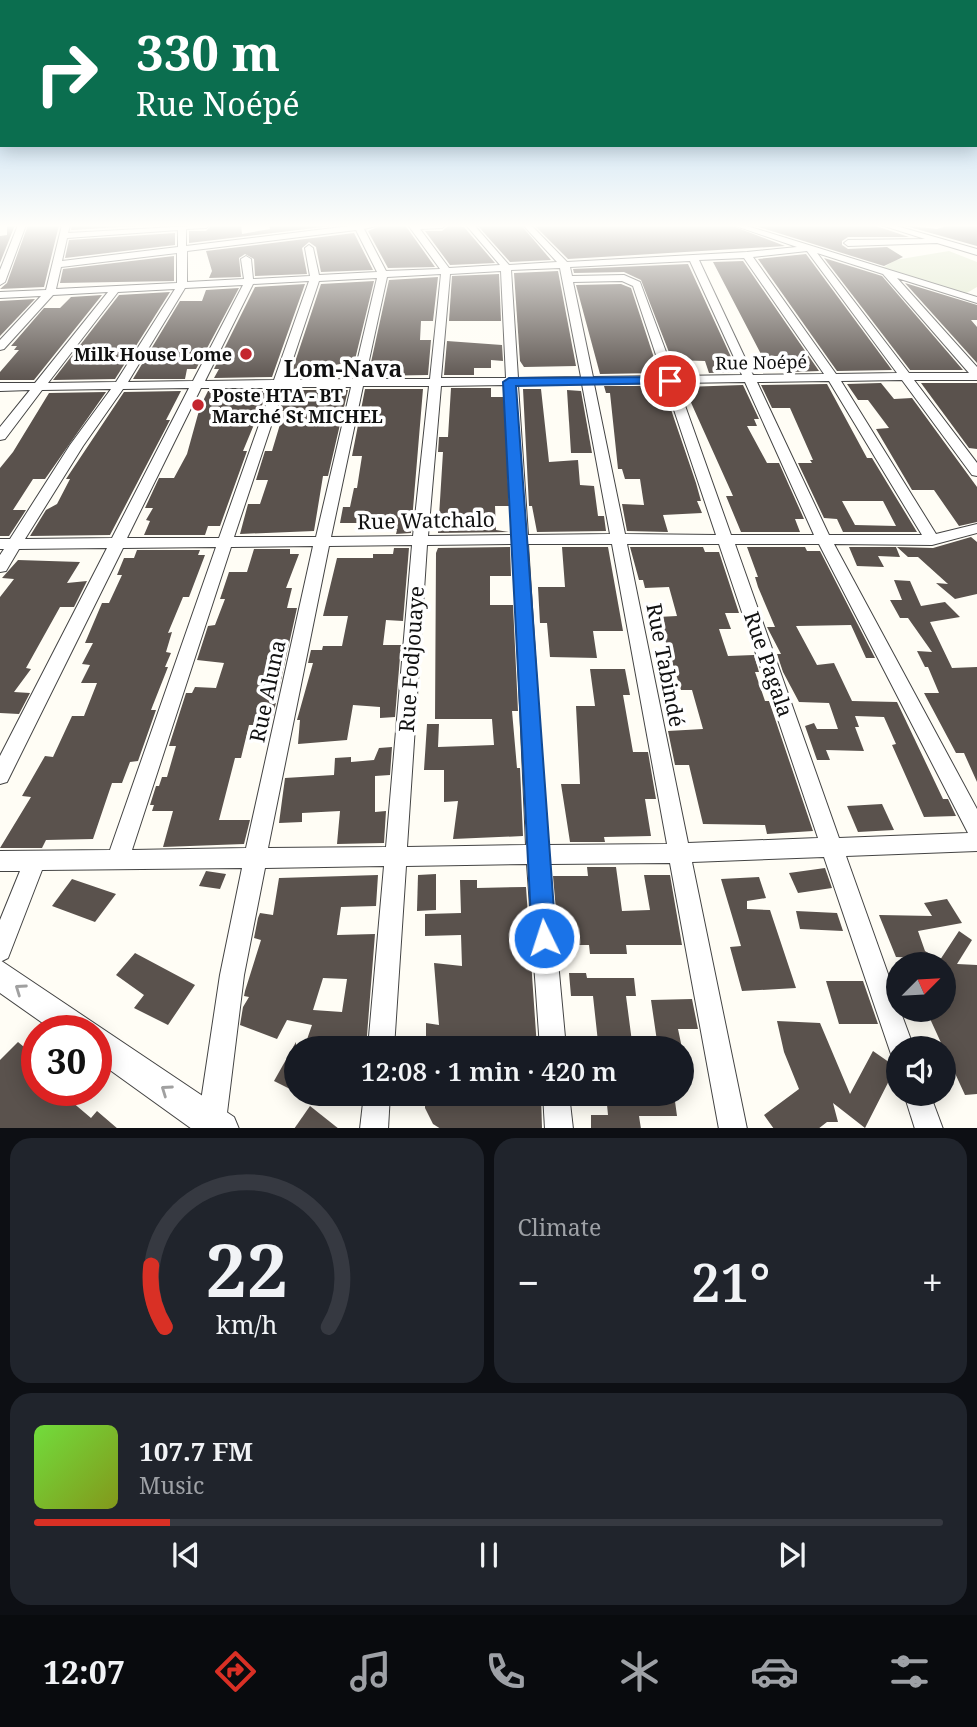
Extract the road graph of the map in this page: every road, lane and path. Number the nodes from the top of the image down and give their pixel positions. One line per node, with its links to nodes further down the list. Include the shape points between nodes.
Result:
1 (315, 277): 33 (street)
2 (53, 278): 19 (street)
3 (182, 278): 17 (street)
4 (248, 278): 16 (street)
5 (307, 278): 16 (street)
6 (382, 278): 31 (street, Rue Aluna)
7 (445, 278): 32 (street, Rue Fodjouaye)
8 (506, 278): 29 (street)
9 (567, 278): 30 (street, Rue Tabindé)
10 (621, 278): 28 (street, Rue Pagala, via 634,281)
11 (703, 278): 27 (street)
12 (763, 278): 26 (street)
13 (831, 278): 25 (street)
14 (892, 278): 24 (street)
15 (907, 278): 21 (street)
16 (249, 282): 17 (street); 35 (street)
17 (182, 285): 18 (street); 34 (street)
18 (116, 289): 19 (street); 36 (street)
19 (50, 292): 20 (street); 23 (street)
20 (0, 295)
21 (972, 298): 22 (street)
22 (977, 306)
23 (0, 347)
24 (977, 375): 25 (street, Rue Noépé)
25 (903, 377): 26 (street, Rue Noépé); 39 (street)
26 (833, 378): 27 (street, Rue Noépé); 45 (street)
27 (751, 380): 28 (street, Rue Noépé); 41 (street)
28 (670, 381): 30 (street, Rue Noépé); 44 (street, Rue Pagala)
29 (509, 382): 30 (street, Rue Noépé); 32 (street, Rue Noépé); 42 (street)
30 (587, 382): 43 (street, Rue Tabindé)
31 (356, 383): 32 (street, Rue Noépé); 33 (street, Rue Noépé); 48 (street, Rue Aluna)
32 (435, 383): 46 (street, Rue Fodjouaye)
33 (278, 384): 35 (street, Rue Noépé); 47 (street)
34 (120, 385): 35 (street, Rue Noépé); 36 (street, Rue Noépé); 50 (street)
35 (198, 385): 49 (street)
36 (40, 386): 37 (street, Rue Noépé); 38 (street)
37 (0, 387)
38 (0, 436)
39 (977, 472)
40 (977, 528): 45 (street, Rue Watchalo)
41 (823, 538): 44 (street, Rue Watchalo); 45 (street, Rue Watchalo); 53 (street)
42 (519, 539): 43 (street, Rue Watchalo); 46 (street, Rue Watchalo); 57 (street)
43 (618, 539): 44 (street, Rue Watchalo); 56 (street, Rue Tabindé)
44 (726, 539): 55 (street, Rue Pagala)
45 (932, 540)
46 (420, 541): 48 (street, Rue Watchalo); 58 (street, Rue Fodjouaye)
47 (225, 542): 48 (street, Rue Watchalo); 49 (street, Rue Watchalo); 59 (street)
48 (323, 542): 60 (street, Rue Aluna)
49 (117, 543): 50 (street, Rue Watchalo); 52 (street)
50 (8, 544): 51 (street)
51 (0, 567)
52 (0, 776)
53 (977, 829)
54 (977, 842): 55 (street)
55 (832, 849): 56 (street); 68 (street, Rue Pagala)
56 (680, 853): 57 (street); 76 (street, Rue Tabindé)
57 (537, 855): 58 (street); 67 (street)
58 (398, 858): 60 (street); 66 (street, Rue Fodjouaye)
59 (118, 859): 60 (street); 62 (street)
60 (256, 860): 73 (street, Rue Aluna, via 232,975)
61 (0, 861): 62 (street)
62 (34, 863): 63 (street)
63 (0, 950)
64 (0, 975): 65 (street, one-way to 64)
65 (58, 1015)
66 (382, 1036)
67 (552, 1036)
68 (897, 1036)
69 (112, 1052): 73 (street, one-way to 69)
70 (376, 1106): 74 (street)
71 (557, 1106): 75 (street)
72 (921, 1106): 77 (street)
73 (217, 1125)
74 (374, 1128)
75 (559, 1128)
76 (733, 1128)
77 (929, 1128)

